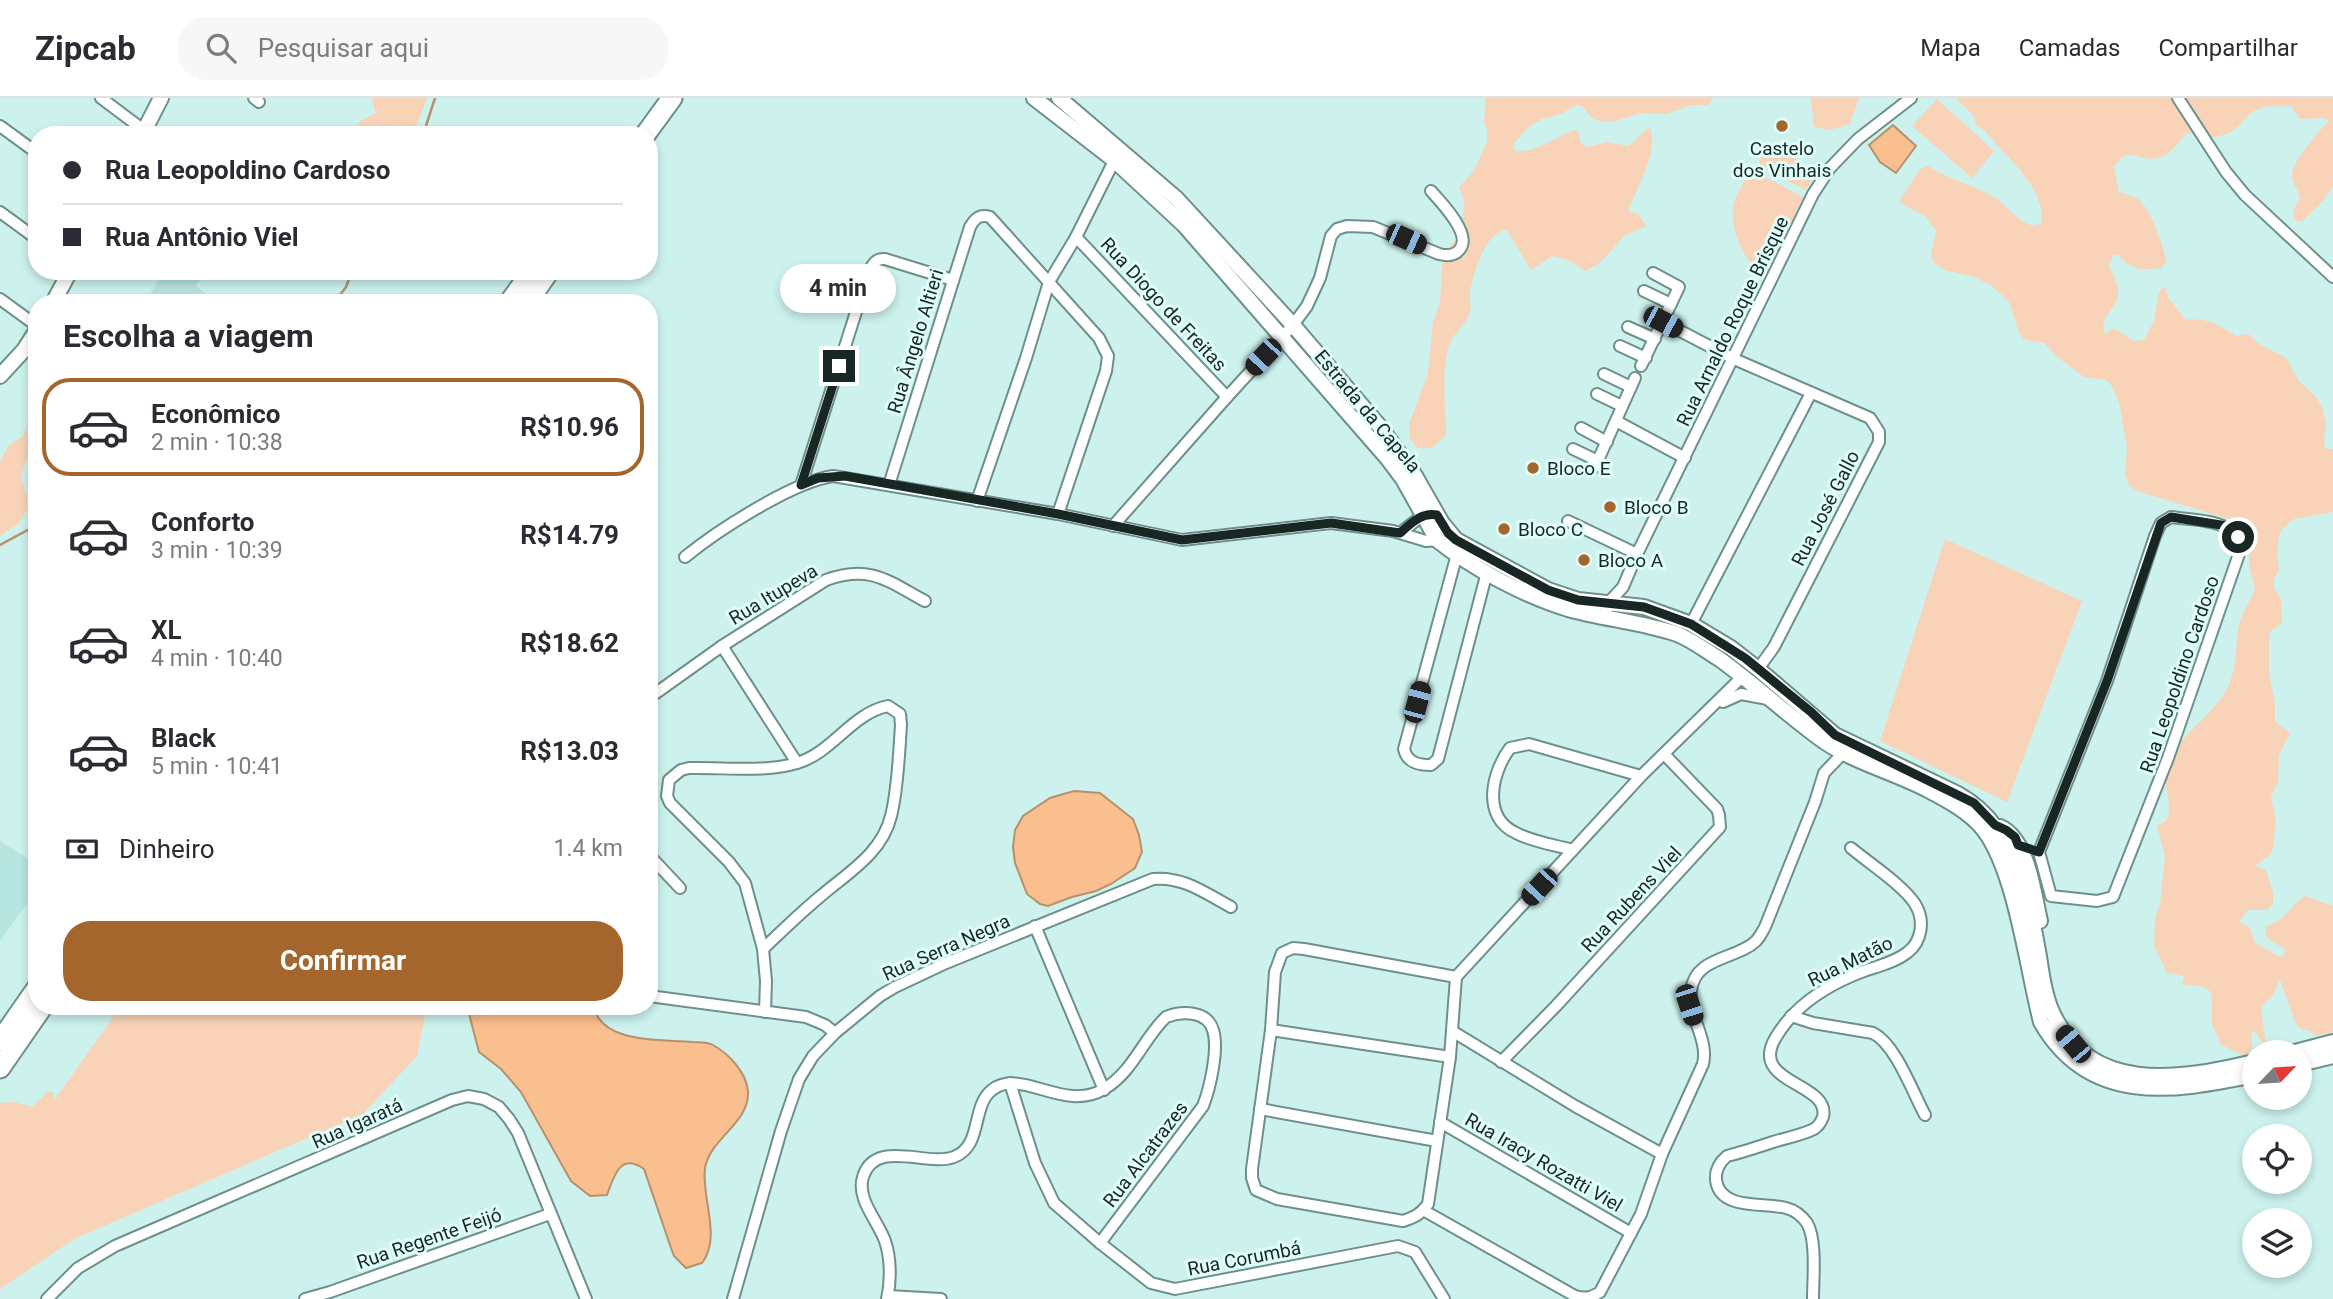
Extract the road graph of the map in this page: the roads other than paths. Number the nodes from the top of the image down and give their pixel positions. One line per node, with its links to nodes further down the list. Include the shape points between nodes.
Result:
1 (101, 98): 9 (street)
2 (161, 98): 10 (main road)
3 (659, 98): 11 (highway); 12 (highway)
4 (1034, 98): 14 (main road, Estrada da Capela)
5 (1059, 98): 14 (main road, Estrada da Capela)
6 (1910, 98): 34 (street, Rua Arnaldo Roque Brisque, via 1858,138 1830,168)
7 (2178, 98): 20 (street, via 2245,195)
8 (0, 125): 13 (street)
9 (136, 126)
10 (148, 126)
11 (636, 126)
12 (648, 126)
13 (28, 146)
14 (1117, 155): 18 (street); 28 (main road, Estrada da Capela, via 1176,198); 30 (main road, Estrada da Capela, via 1206,248)
15 (1431, 191): 28 (street, via 1460,228 1464,242 1456,253 1448,256 1373,227 1337,229 1320,278)
16 (0, 212): 17 (street)
17 (28, 232)
18 (1076, 237): 22 (street); 39 (street, Rua Diogo de Freitas)
19 (1654, 273): 25 (street, via 1679,287)
20 (2333, 277)
21 (953, 281): 22 (street, Rua Ângelo Altieri, via 970,227 984,215); 46 (street, via 885,259 874,262); 47 (street, Rua Ângelo Altieri)
22 (1049, 282): 48 (street); 49 (street, via 1099,338 1108,356)
23 (1644, 291): 25 (street)
24 (0, 299): 26 (street)
25 (1671, 304): 27 (street)
26 (28, 321)
27 (1663, 322): 31 (street); 34 (street, Rua José Gallo)
28 (1293, 325): 30 (street); 50 (main road, Estrada da Capela, via 1414,474)
29 (1628, 327): 31 (street)
30 (1281, 337): 39 (street); 50 (main road, Estrada da Capela, via 1388,459)
31 (1656, 339): 33 (street, via 1644,362)
32 (28, 343): 36 (main road)
33 (1620, 346)
34 (1734, 359): 37 (street, Rua José Gallo); 45 (street, Rua Arnaldo Roque Brisque)
35 (1604, 374): 40 (street, via 1633,383)
36 (0, 376)
37 (1811, 393): 65 (street); 67 (street, Rua José Gallo, via 1870,418 1879,432 1879,442 1774,647)
38 (1597, 394): 40 (street)
39 (1227, 397): 52 (street)
40 (1622, 406): 41 (street)
41 (1616, 421): 43 (street); 45 (street)
42 (1581, 428): 43 (street)
43 (1607, 442): 44 (street, via 1597,464)
44 (1573, 449)
45 (1685, 458): 57 (street, Rua Arnaldo Roque Brisque)
46 (801, 485): 47 (street, via 833,475); 58 (street)
47 (888, 485): 48 (street)
48 (977, 501): 49 (street)
49 (1058, 514): 52 (street)
50 (1424, 518): 53 (street); 54 (street); 55 (main road, Estrada da Capela); 63 (main road, Estrada da Capela, via 1523,578)
51 (1568, 521): 57 (street)
52 (1113, 526): 53 (street, via 1182,540 1331,523)
53 (1400, 533): 54 (street)
54 (1413, 538): 55 (street)
55 (1437, 540): 56 (main road, Estrada da Capela)
56 (1457, 554): 59 (main road, Estrada da Capela); 59 (street, via 1405,749 1412,761 1432,765 1438,759)
57 (1637, 554): 60 (street, Rua Arnaldo Roque Brisque)
58 (685, 557)
59 (1487, 572): 63 (main road, Estrada da Capela, via 1570,610)
60 (1623, 587): 62 (street); 63 (street, Rua Arnaldo Roque Brisque)
61 (925, 601): 66 (street, Rua Itupeva, via 878,576 843,574)
62 (1628, 605): 63 (main road, Estrada da Capela); 64 (street); 65 (main road, Estrada da Capela)
63 (1607, 609): 64 (main road, Estrada da Capela)
64 (1625, 620): 68 (main road, Estrada da Capela, via 1691,640)
65 (1691, 624): 67 (main road, Estrada da Capela)
66 (722, 646): 69 (street, Rua Itupeva); 74 (street)
67 (1758, 668): 76 (main road, Estrada da Capela, via 1835,735 1974,803)
68 (1744, 676): 70 (main road, Estrada da Capela); 71 (street)
69 (658, 692)
70 (1773, 700): 71 (street, via 1735,695); 72 (main road, Estrada da Capela)
71 (1703, 715): 73 (street)
72 (1843, 752): 87 (main road, Estrada da Capela, via 1926,789 1982,827 2004,866); 114 (street, via 1824,773 1761,934 1750,945 1710,962 1692,982 1689,1005 1705,1055)
73 (1664, 754): 75 (street); 104 (street, Rua Rubens Viel, via 1717,809 1720,827)
74 (797, 763): 88 (street, via 689,768 675,773 666,789 670,803 746,883); 88 (street, via 874,709 888,706 900,714 891,817 877,847)
75 (1641, 776): 79 (street); 79 (street, via 1529,744 1510,748 1494,782 1496,812 1514,833)
76 (1995, 825): 77 (main road, via 2015,837); 87 (main road, Estrada da Capela, via 2012,856)
77 (2018, 845): 80 (street); 85 (main road, via 2031,876)
78 (1851, 848): 94 (street, Rua Matão, via 1916,905 1919,937 1906,954 1821,993)
79 (1573, 850): 89 (street)
80 (2039, 852): 83 (street); 83 (street, Rua Leopoldino Cardoso, via 2107,681 2161,523 2171,517 2227,526 2238,537 2239,554 2119,885 2113,897 2105,900)
81 (658, 865): 82 (street)
82 (680, 888)
83 (2051, 896): 85 (street)
84 (1231, 906): 86 (street, Rua Serra Negra, via 1183,880 1161,878)
85 (2037, 909): 87 (main road, via 2043,946)
86 (1035, 926): 97 (street, Rua Serra Negra, via 895,987); 109 (street)
87 (2031, 943): 105 (main road, Estrada da Capela, via 2062,1031 2086,1056 2105,1066 2153,1077); 107 (main road, Estrada da Capela, via 2041,1022 2077,1066 2093,1076 2145,1087 2175,1088)
88 (763, 949): 92 (street)
89 (1456, 977): 95 (street, via 1304,948 1288,950 1278,959 1275,972); 96 (street)
90 (658, 997): 92 (street)
91 (28, 1001): 98 (highway)
92 (765, 1012): 97 (street, via 806,1017)
93 (37, 1015): 106 (highway)
94 (1791, 1016): 111 (street, via 1882,1038 1893,1050); 127 (street, Rua Matão, via 1769,1051 1772,1064 1820,1102 1822,1120 1811,1130 1727,1156 1718,1168 1716,1183 1730,1200 1788,1208 1807,1222)
95 (1271, 1030): 102 (street); 110 (street)
96 (1452, 1031): 102 (street); 104 (street)
97 (835, 1033): 124 (street, Rua Serra Negra, via 799,1079)
98 (0, 1041)
99 (2333, 1042): 100 (main road)
100 (2312, 1048)
101 (2333, 1056): 103 (main road)
102 (1450, 1057): 112 (street)
103 (2312, 1061)
104 (1501, 1062): 114 (street)
105 (2242, 1064)
106 (0, 1068)
107 (2242, 1077)
108 (1010, 1083): 109 (street, via 1080,1098); 118 (street, Rua Corumbá, via 1046,1191); 120 (street, via 984,1098 964,1151 945,1159 886,1156 863,1175 862,1196 889,1258)
109 (1104, 1090): 118 (street, Rua Alcatrazes, via 1125,1073 1166,1017 1187,1012 1208,1021 1213,1029 1209,1091 1203,1106)
110 (1260, 1109): 113 (street); 115 (street, via 1252,1168 1256,1190 1277,1199 1403,1221)
111 (1925, 1115)
112 (1440, 1122): 113 (street); 117 (street, Rua Iracy Rozatti Viel)
113 (1437, 1141): 115 (street)
114 (1662, 1154): 117 (street)
115 (1426, 1207): 117 (street, via 1582,1299 1600,1292)
116 (550, 1214): 119 (street, Rua Regente Feijó); 121 (street, Rua Igaratá, via 509,1119 484,1098 468,1096 115,1246 78,1268); 123 (street, Rua Igaratá)
117 (1631, 1233)
118 (1100, 1243): 126 (street, Rua Corumbá, via 1151,1283 1175,1289 1402,1247 1415,1252)
119 (320, 1297): 122 (street, Rua Regente Feijó)
120 (888, 1297): 125 (street)
121 (47, 1299)
122 (305, 1299)
123 (586, 1299)
124 (733, 1299)
125 (942, 1299)
126 (1444, 1299)
127 (1813, 1299)

